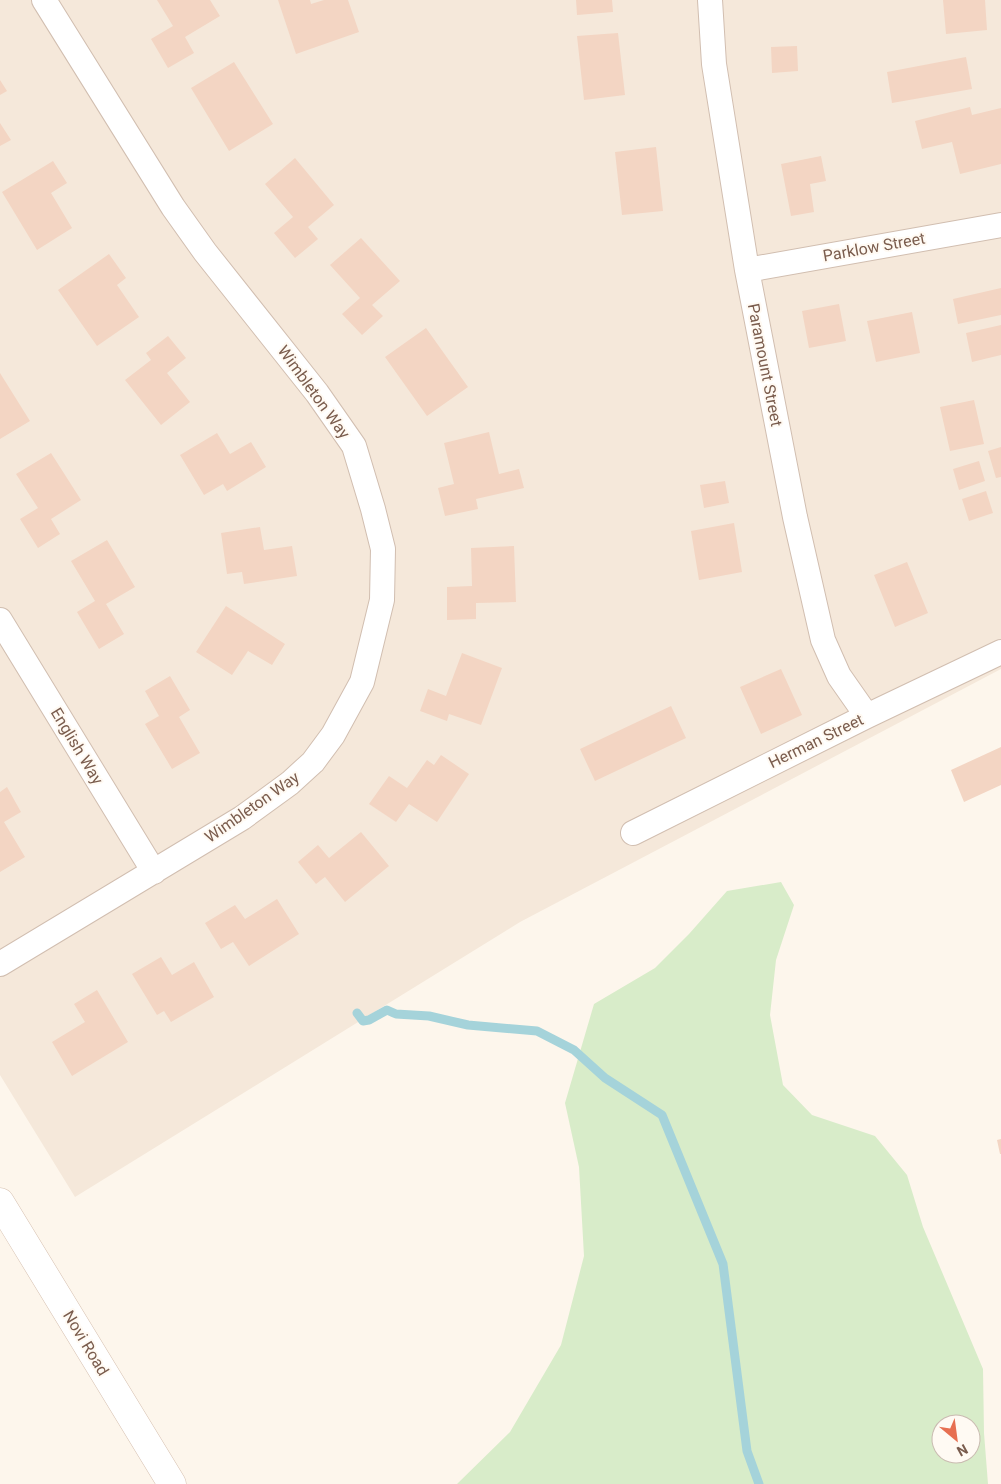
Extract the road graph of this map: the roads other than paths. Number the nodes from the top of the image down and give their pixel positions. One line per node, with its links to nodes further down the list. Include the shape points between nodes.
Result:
1 (44, 0): 9 (street, Wimbleton Way, via 173,207 311,385 354,446 383,549 382,600 362,682 333,736 313,762 290,783 242,818)
2 (710, 0): 4 (street, Paramount Street, via 714,64)
3 (1001, 225): 4 (street, Parklow Street)
4 (747, 270): 7 (street, Paramount Street, via 795,518 823,640 839,676)
5 (0, 620): 9 (street, English Way)
6 (1001, 652): 7 (street, Herman Street)
7 (867, 716): 8 (street, Herman Street)
8 (633, 833)
9 (154, 872): 10 (street, Wimbleton Way)
10 (0, 964)
11 (0, 1202): 12 (main road, Novi Road)
12 (172, 1484)

